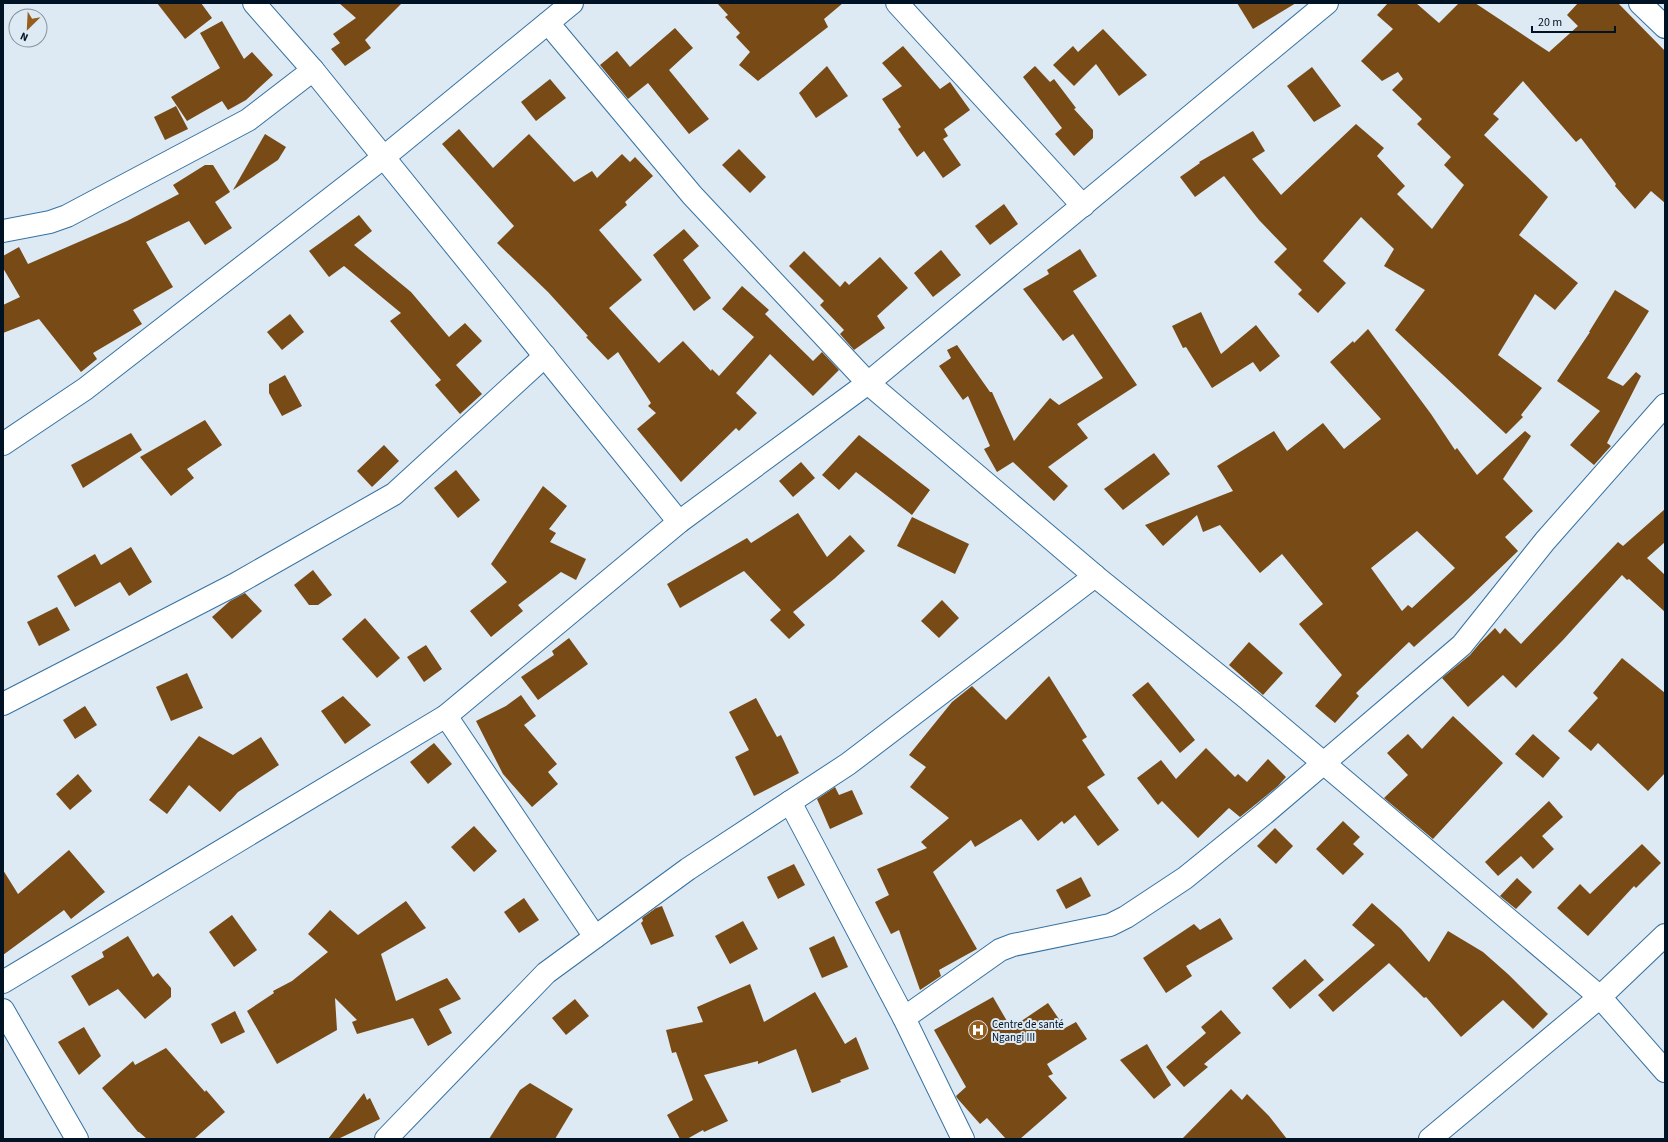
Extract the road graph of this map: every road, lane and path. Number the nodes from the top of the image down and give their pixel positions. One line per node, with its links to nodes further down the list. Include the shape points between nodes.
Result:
1 (254, 3): 8 (street)
2 (572, 3): 6 (street)
3 (897, 3): 10 (street)
4 (1328, 3): 10 (street)
5 (1640, 3): 7 (street)
6 (548, 23): 9 (street); 13 (street, via 692,195)
7 (1665, 27)
8 (314, 70): 9 (street); 11 (street, via 248,120 67,216)
9 (384, 157): 12 (street); 15 (street, via 85,389)
10 (1084, 206): 13 (street)
11 (3, 231)
12 (545, 356): 16 (street); 18 (street, via 394,494 234,585)
13 (868, 383): 16 (street); 17 (street)
14 (1665, 405): 20 (street, via 1545,541 1462,645)
15 (3, 444)
16 (679, 522): 19 (street)
17 (1096, 576): 20 (street); 21 (street, via 848,764)
18 (3, 704)
19 (446, 716): 23 (street); 24 (street)
20 (1323, 762): 25 (street); 27 (street, via 1185,878 1126,917 1110,925 1000,950)
21 (790, 802): 23 (street, via 688,869); 27 (street)
22 (1665, 935): 25 (street)
23 (595, 937): 30 (street, via 530,988)
24 (3, 982)
25 (1600, 997): 28 (street); 32 (street)
26 (3, 1010): 29 (street)
27 (904, 1018): 31 (street)
28 (1665, 1071)
29 (77, 1139)
30 (386, 1139)
31 (963, 1139)
32 (1430, 1139)

